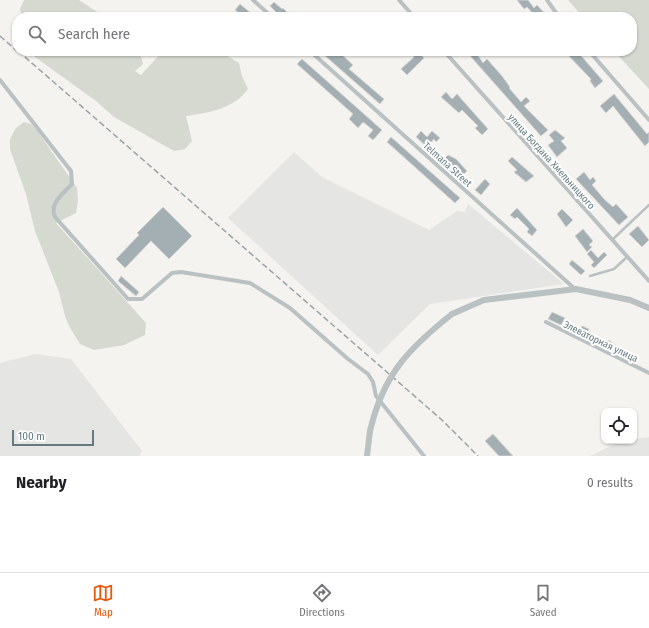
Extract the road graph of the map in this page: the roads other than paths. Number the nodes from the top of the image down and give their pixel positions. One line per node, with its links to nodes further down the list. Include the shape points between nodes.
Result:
1 (253, 0): 4 (street)
2 (399, 0): 5 (street)
3 (547, 0): 6 (street)
4 (266, 12)
5 (410, 12)
6 (555, 12)
7 (316, 56): 17 (street, Telmana Street)
8 (448, 56): 13 (street, улица Богдана Хмельницкого)
9 (593, 56): 11 (street)
10 (0, 80): 22 (street, via 71,171 72,184 54,204 52,211 55,217 128,299 142,299 172,273 181,272 250,283 261,288 290,308 368,374 376,396)
11 (649, 120)
12 (649, 205): 13 (lane)
13 (611, 240): 14 (street, улица Богдана Хмельницкого)
14 (627, 257): 15 (lane, via 614,269); 16 (street, улица Богдана Хмельницкого)
15 (590, 276)
16 (649, 281)
17 (576, 289): 18 (street, via 630,300); 21 (street, bridge, via 484,300 452,314 424,336 402,360 384,386 375,408)
18 (649, 308)
19 (546, 322): 20 (street, Элеваторная улица)
20 (649, 373)
21 (367, 456)
22 (424, 456)

